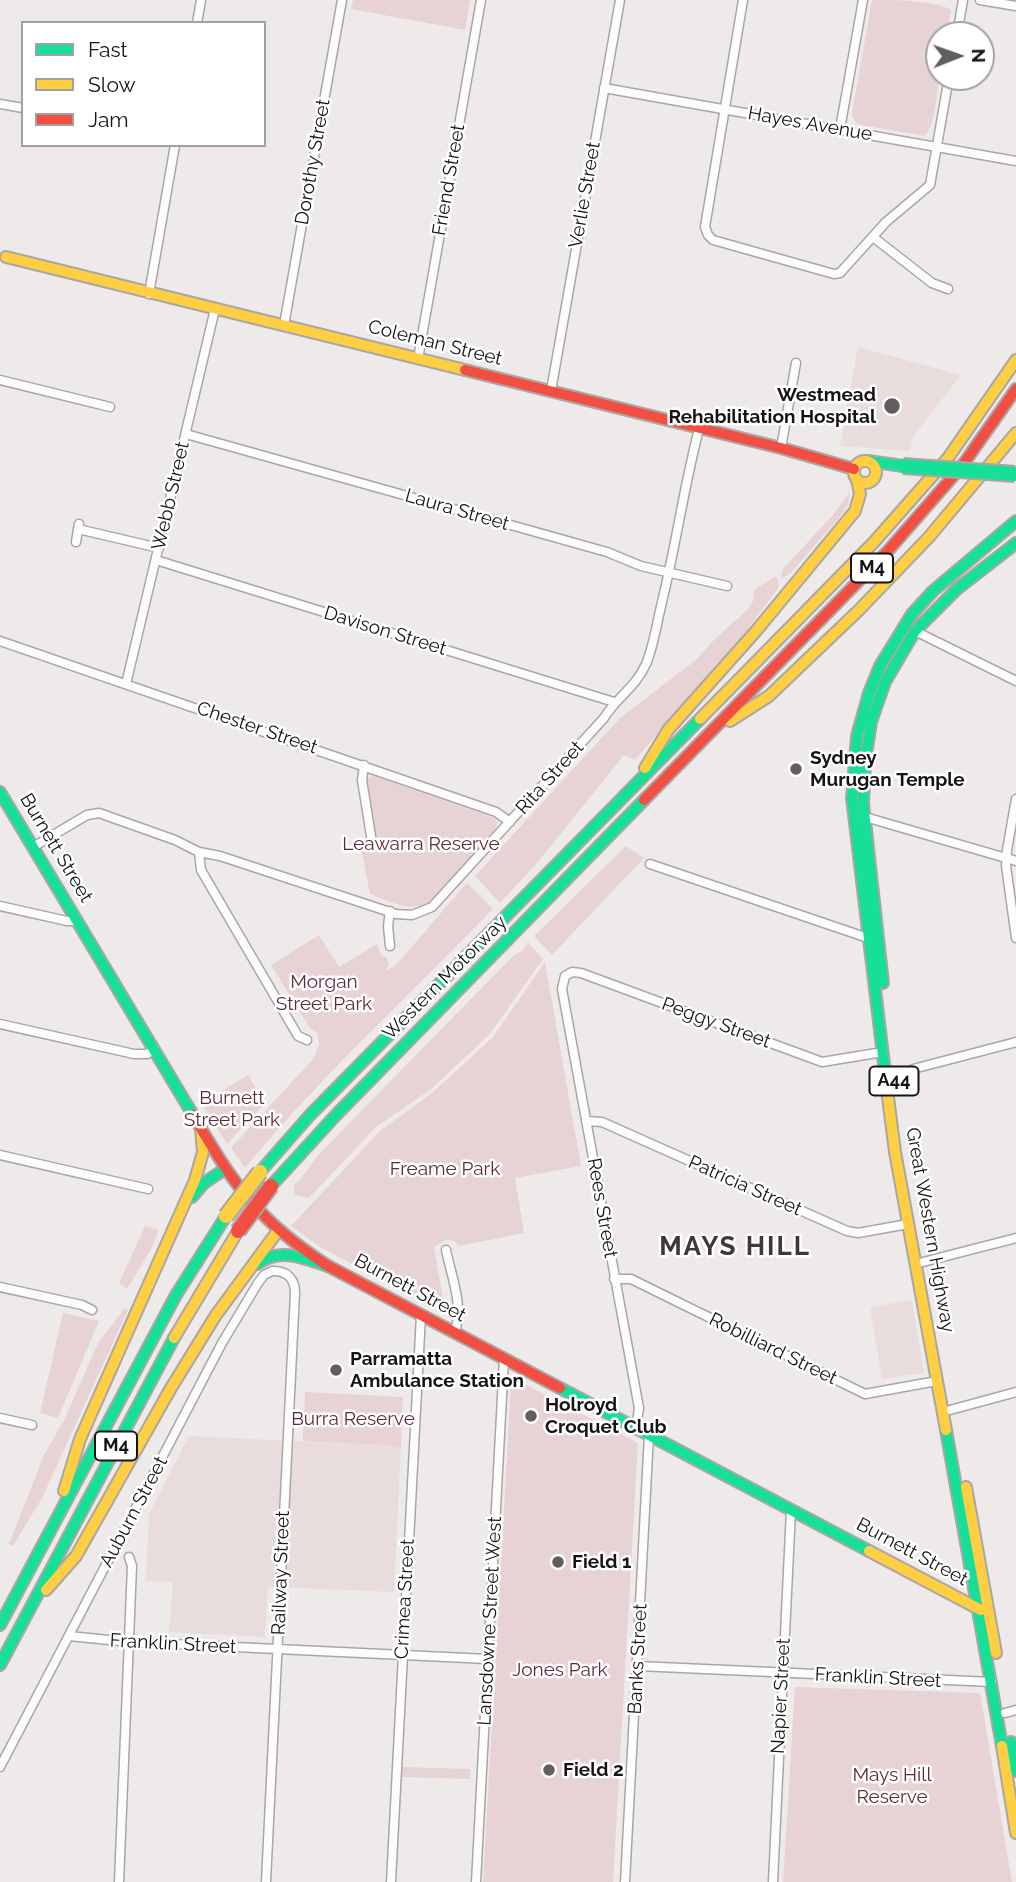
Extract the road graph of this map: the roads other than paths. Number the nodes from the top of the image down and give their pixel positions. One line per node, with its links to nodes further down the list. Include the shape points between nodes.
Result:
1 (200, 0): 10 (street)
2 (342, 0): 26 (street, Dorothy Street)
3 (481, 0): 27 (street, Friend Street)
4 (620, 0): 12 (street, Verlie Street)
5 (743, 0): 16 (street)
6 (863, 0): 17 (street)
7 (963, 0): 11 (street)
8 (980, 0): 9 (street)
9 (1016, 6)
10 (197, 21)
11 (959, 21)
12 (604, 88): 16 (street, Hayes Avenue); 32 (street, Verlie Street)
13 (946, 91): 19 (street)
14 (0, 104): 15 (street)
15 (21, 108)
16 (726, 110): 17 (street, Hayes Avenue); 21 (street, via 705,227 713,240 834,274 846,269)
17 (840, 129): 19 (street, Hayes Avenue)
18 (175, 147): 24 (street)
19 (936, 147): 20 (street, Hayes Avenue); 21 (street, via 930,185)
20 (1016, 162)
21 (873, 237): 23 (street, via 932,283)
22 (2, 256): 24 (main road, Coleman Street)
23 (948, 289)
24 (149, 294): 25 (main road, Coleman Street)
25 (215, 309): 26 (main road, Coleman Street); 36 (street, Webb Street)
26 (284, 325): 27 (main road, Coleman Street)
27 (418, 359): 32 (main road, Coleman Street)
28 (1016, 360): 56 (main road, Western Motorway / M4, via 948,458 911,502)
29 (796, 363): 37 (street)
30 (0, 380): 33 (street)
31 (1016, 389): 54 (main road, Western Motorway / M4, via 929,506)
32 (551, 391): 34 (main road, Coleman Street)
33 (110, 407)
34 (699, 429): 37 (main road, Coleman Street); 47 (street, Rita Street)
35 (1016, 433): 54 (main road, M4, via 929,537 797,671 769,696)
36 (186, 434): 45 (street, Webb Street); 47 (street, Laura Street)
37 (781, 448): 39 (main road, Coleman Street)
38 (903, 466): 39 (main road, Coleman Street); 40 (main road, Coleman Street, bridge); 41 (main road, Coleman Street)
39 (859, 470): 41 (main road, via 868,483); 41 (main road, via 876,467); 56 (main road, M4, via 855,511 668,730)
40 (1016, 474)
41 (874, 479)
42 (1013, 522): 70 (main road, Great Western Highway / A44, via 954,571 912,614 869,693 857,736 852,798)
43 (76, 542): 45 (street, via 79,526)
44 (1016, 543): 49 (main road, Great Western Highway / A44, via 957,589)
45 (159, 548): 46 (street, Webb Street)
46 (156, 560): 52 (street, Webb Street); 53 (street, Davison Street)
47 (670, 571): 48 (street, Laura Street); 53 (street, Rita Street, via 645,666 632,687)
48 (727, 586)
49 (915, 631): 51 (street); 59 (main road, Great Western Highway / A44, via 885,682 871,722)
50 (0, 642): 52 (street, Chester Street)
51 (1016, 681)
52 (126, 684): 55 (street, Chester Street)
53 (614, 702): 60 (street, Rita Street)
54 (711, 733): 109 (main road, Western Motorway / M4, bridge, via 271,1186 176,1334)
55 (364, 765): 60 (street, Chester Street, via 496,812); 61 (street)
56 (632, 790): 107 (main road, Western Motorway / M4, bridge, via 310,1115 260,1172 176,1295)
57 (0, 792): 62 (main road, Burnett Street)
58 (1016, 799): 64 (street)
59 (864, 817): 64 (street); 90 (main road, Great Western Highway / A44, via 901,1145)
60 (510, 822): 68 (street, Rita Street, via 432,908 412,915)
61 (371, 836)
62 (33, 847): 63 (street, Rita Street, via 96,813); 69 (main road, Burnett Street)
63 (199, 852): 68 (street, Rita Street); 75 (street, via 201,870 299,1036)
64 (1006, 858): 65 (street); 71 (street)
65 (1016, 861)
66 (650, 864): 70 (street)
67 (0, 906): 69 (street)
68 (390, 911): 72 (street)
69 (78, 921): 77 (main road, Burnett Street)
70 (868, 938): 78 (main road, Great Western Highway / A44)
71 (1016, 938)
72 (390, 946)
73 (562, 989): 78 (street, Peggy Street, via 565,976 581,973 822,1062); 80 (street, Rees Street)
74 (0, 1024): 77 (street, via 134,1055)
75 (307, 1040)
76 (1016, 1042): 79 (street)
77 (155, 1049): 81 (main road, Burnett Street)
78 (883, 1052): 86 (main road, Great Western Highway / A44)
79 (913, 1069)
80 (586, 1121): 86 (street, Patricia Street, via 602,1122 847,1231); 93 (street, Rees Street)
81 (201, 1128): 83 (main road, Burnett Street); 85 (main road, M4, via 201,1164)
82 (0, 1155): 84 (street)
83 (225, 1169): 85 (main road, M4, via 204,1183); 87 (main road, Burnett Street)
84 (148, 1189)
85 (184, 1206): 107 (main road, M4, via 80,1438)
86 (908, 1224): 100 (main road, Great Western Highway / A44)
87 (277, 1232): 91 (main road, Burnett Street); 94 (main road)
88 (1016, 1238): 90 (street)
89 (446, 1250): 98 (street, via 458,1312)
90 (923, 1262): 102 (main road, Great Western Highway / A44)
91 (328, 1266): 94 (main road, via 275,1254 261,1260); 97 (main road, Burnett Street)
92 (281, 1271): 112 (street, Auburn Street, via 269,1272 261,1279 222,1343); 114 (street, Railway Street, via 292,1278 295,1293)
93 (614, 1279): 100 (street, Robilliard Street, via 631,1279 865,1394); 105 (street, Rees Street)
94 (239, 1283): 109 (main road, via 194,1350 76,1556)
95 (0, 1287): 96 (street)
96 (92, 1310)
97 (421, 1315): 98 (main road, Burnett Street); 115 (street, Crimea Street)
98 (454, 1333): 99 (main road, Burnett Street)
99 (504, 1359): 105 (main road, Burnett Street); 116 (street, Lansdowne Street West)
100 (937, 1381): 110 (main road, Great Western Highway / A44)
101 (1016, 1392): 102 (street)
102 (950, 1410): 110 (main road, Great Western Highway / A44)
103 (0, 1418): 104 (street)
104 (32, 1425)
105 (642, 1432): 106 (main road, Burnett Street); 118 (street, Banks Street)
106 (791, 1510): 110 (main road, Burnett Street); 119 (street, Napier Street)
107 (53, 1525): 111 (main road, Western Motorway / M4)
108 (129, 1557): 113 (street)
109 (29, 1610): 117 (main road, Western Motorway / M4)
110 (984, 1611): 120 (main road, Great Western Highway / A44); 121 (main road, Great Western Highway / A44)
111 (0, 1625)
112 (69, 1636): 113 (street, Franklin Street); 122 (street, Auburn Street)
113 (129, 1642): 114 (street, Franklin Street); 125 (street)
114 (278, 1649): 115 (street, Franklin Street); 126 (street, Railway Street)
115 (402, 1656): 116 (street, Franklin Street); 127 (street, Crimea Street)
116 (488, 1659): 128 (street, Lansdowne Street West)
117 (0, 1665)
118 (638, 1666): 119 (street, Franklin Street); 129 (street, Banks Street)
119 (782, 1673): 120 (street, Franklin Street); 130 (street, Napier Street)
120 (992, 1682): 124 (main road, Great Western Highway / A44)
121 (1011, 1711): 123 (main road, Great Western Highway / A44)
122 (0, 1767)
123 (1016, 1771)
124 (1016, 1828)
125 (118, 1882)
126 (267, 1882)
127 (391, 1882)
128 (476, 1882)
129 (625, 1882)
130 (773, 1882)

